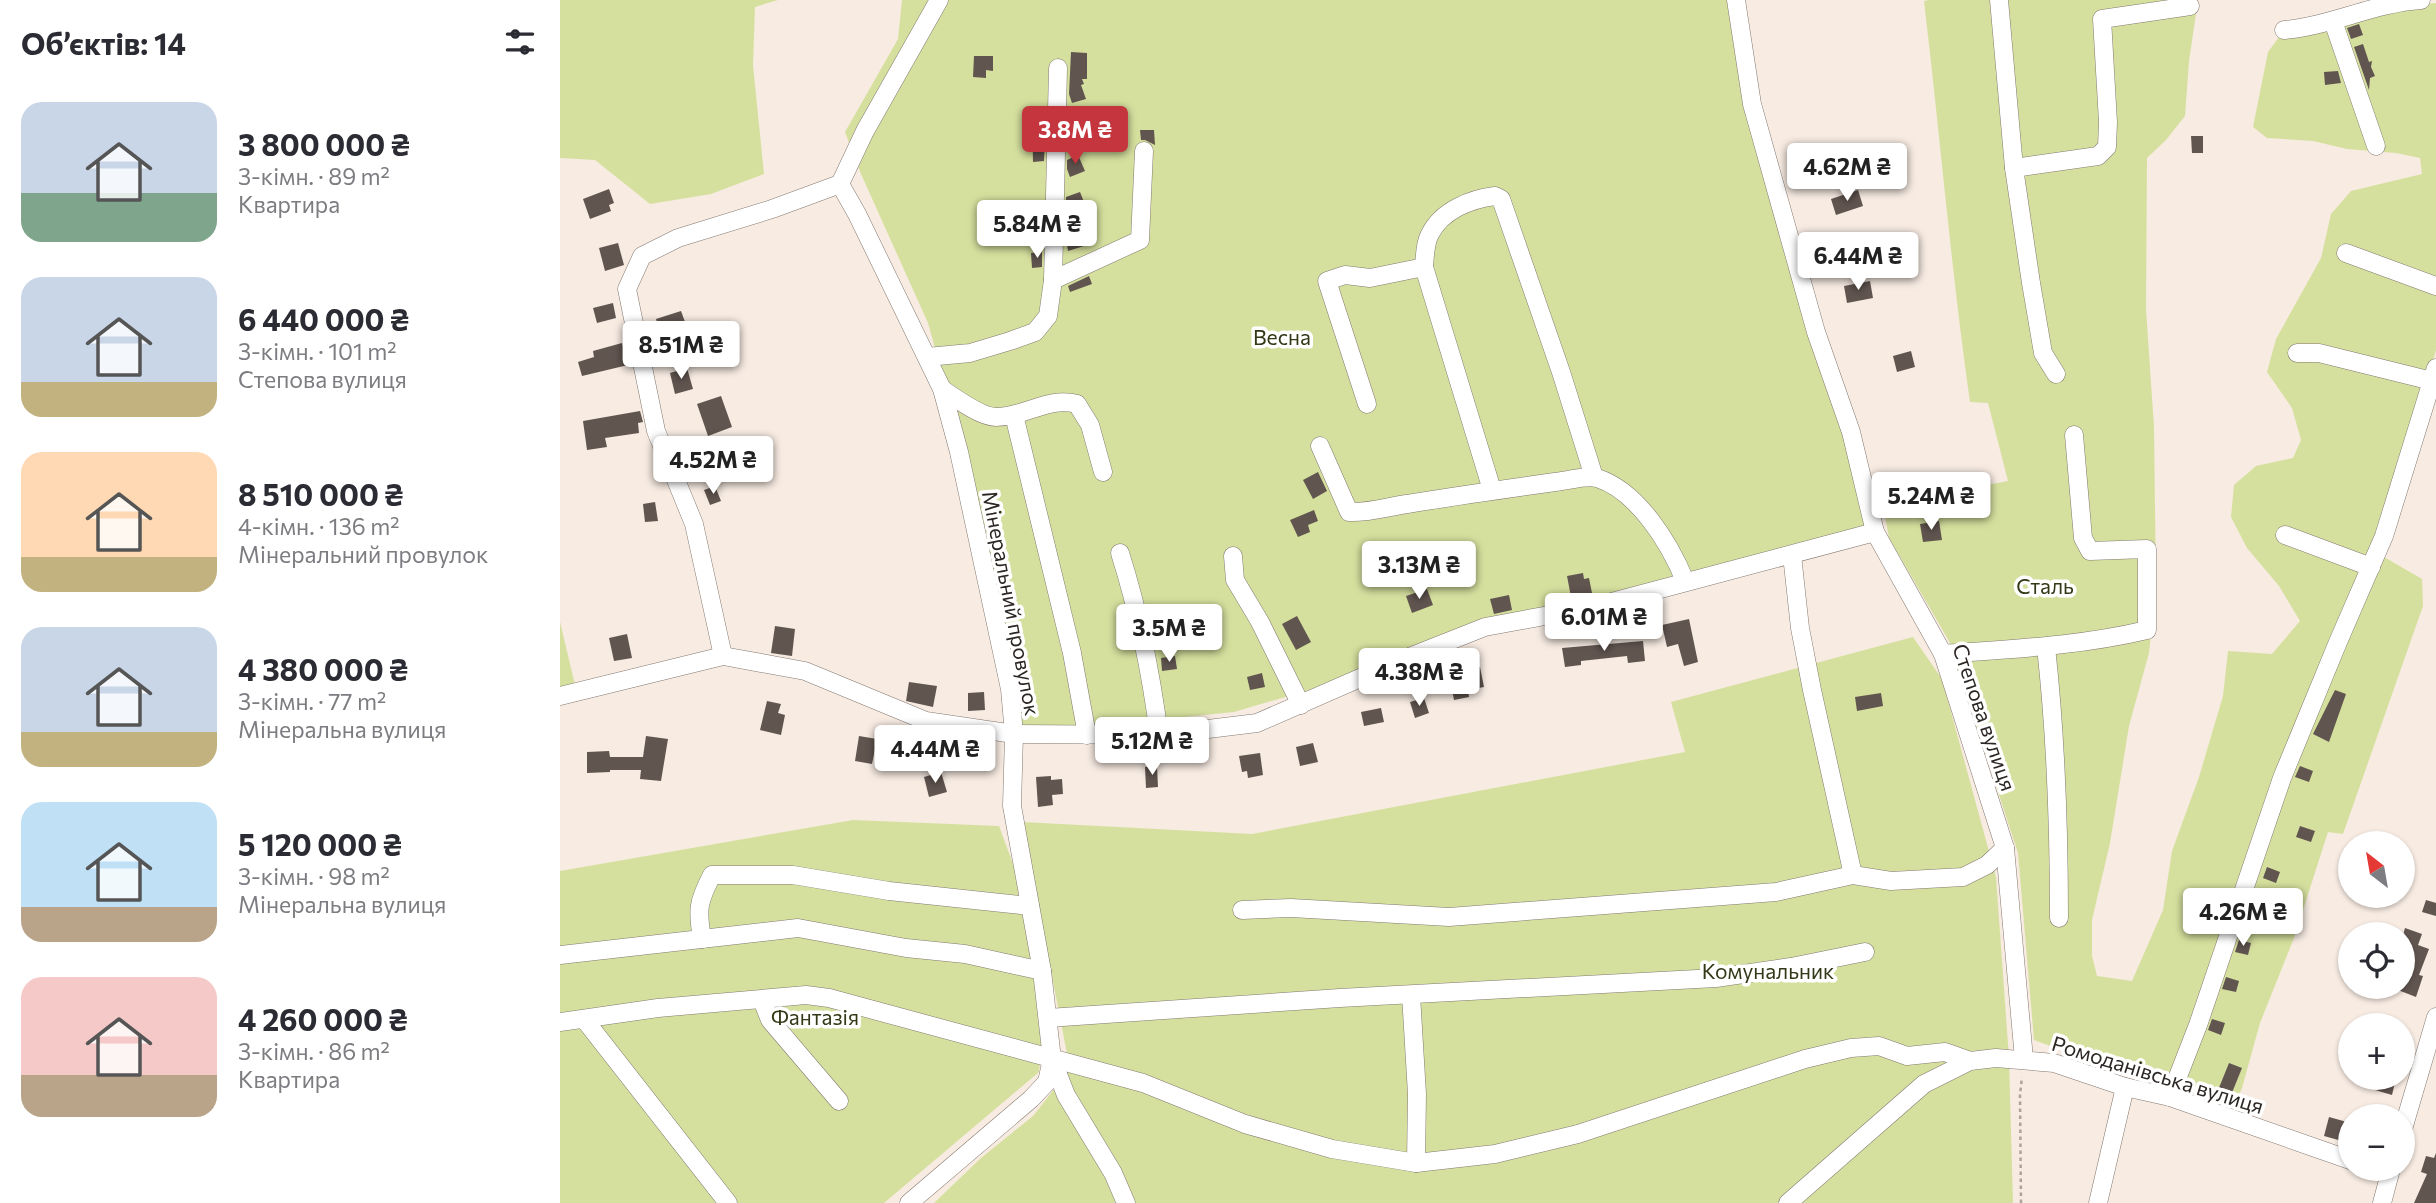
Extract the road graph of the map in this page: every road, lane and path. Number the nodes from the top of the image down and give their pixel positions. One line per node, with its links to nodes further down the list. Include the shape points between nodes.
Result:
1 (939, 0): 12 (street)
2 (1736, 0): 29 (street, Степова вулиця, via 1752,104 1816,332 1851,432)
3 (2000, 0): 11 (street)
4 (2421, 0): 6 (street)
5 (2190, 6): 11 (street, via 2102,19 2107,147 2098,156)
6 (2333, 21): 7 (street); 9 (street)
7 (2284, 30)
8 (1058, 68): 15 (street)
9 (2376, 146)
10 (1144, 151): 15 (street, via 1140,240)
11 (2014, 168): 19 (street, via 2043,353)
12 (840, 184): 18 (street, Мінеральний провулок); 38 (street, via 678,237 642,256 627,289 656,431 694,524)
13 (2346, 253): 16 (street)
14 (1424, 267): 22 (street, via 1327,281); 27 (street, via 1430,233 1446,216 1486,197 1501,199); 28 (street)
15 (1054, 280): 18 (street, via 1048,316 1035,332 970,353)
16 (2436, 286)
17 (2297, 353): 20 (street)
18 (927, 357): 21 (street, Мінеральний провулок)
19 (2056, 374)
20 (2434, 375): 34 (street)
21 (942, 389): 23 (street, via 993,417); 41 (street, Мінеральний провулок, via 1010,689)
22 (1367, 404)
23 (1014, 415): 26 (street, via 1063,400 1077,404 1090,425); 42 (street, via 1072,653)
24 (2074, 435): 36 (street, via 2083,538 2090,551 2147,549 2147,631)
25 (1320, 446): 28 (street, via 1349,512)
26 (1103, 472)
27 (1594, 477): 28 (street); 35 (street, via 1621,489 1658,529)
28 (1492, 491)
29 (1875, 532): 32 (street); 37 (street, Степова вулиця)
30 (2285, 535): 34 (street)
31 (1120, 553): 43 (street, via 1152,678)
32 (1792, 555): 35 (street); 45 (street, via 1807,665)
33 (1233, 556): 40 (street, via 1235,580)
34 (2371, 567): 64 (street, via 2282,778)
35 (1685, 581): 40 (street, via 1593,607 1485,627)
36 (2046, 648): 37 (street); 48 (street, via 2053,711)
37 (1943, 654): 44 (street, Степова вулиця)
38 (723, 656): 39 (street); 41 (street, via 805,671 926,720)
39 (560, 696)
40 (1301, 705): 43 (street, via 1257,723)
41 (1014, 734): 42 (street); 46 (street, Мінеральний провулок, via 1012,806)
42 (1087, 735): 43 (street)
43 (1159, 735)
44 (2006, 848): 45 (street, via 1963,877 1891,881); 60 (street, Степова вулиця)
45 (1853, 875): 47 (street, via 1776,891 1449,917 1291,908)
46 (1030, 906): 49 (street, via 793,875 712,875 700,898); 52 (street, Мінеральний провулок)
47 (1242, 910)
48 (2059, 918)
49 (702, 939): 51 (street); 52 (street, via 798,928)
50 (1865, 952): 53 (street, via 1716,978)
51 (560, 955)
52 (1042, 971): 56 (street, Мінеральний провулок)
53 (1411, 995): 56 (street); 68 (street, via 1418,1094)
54 (762, 1000): 57 (street); 59 (street, via 806,995 829,998); 65 (street, via 770,1020)
55 (2436, 1017): 62 (street)
56 (1048, 1018): 59 (street, Мінеральний провулок)
57 (584, 1019): 58 (street); 70 (street)
58 (560, 1022)
59 (1052, 1059): 68 (street, via 1143,1083 1245,1124 1332,1149); 71 (street, via 1047,1082 1031,1099); 72 (street, Мінеральний провулок, via 1066,1095)
60 (2024, 1059): 61 (street, Ромоданівська вулиця); 63 (street, Ромоданівська вулиця, via 2054,1063); 74 (path)
61 (1970, 1061): 68 (street, via 1945,1052 1907,1056 1879,1046 1851,1048 1577,1134 1495,1154); 73 (street, Ромоданівська вулиця, via 1924,1084)
62 (2428, 1073): 66 (street)
63 (2125, 1087): 64 (street, Ромоданівська вулиця); 75 (street)
64 (2170, 1097): 67 (street, Ромоданівська вулиця)
65 (839, 1101)
66 (2414, 1104)
67 (2338, 1156)
68 (1416, 1163)
69 (2385, 1181): 76 (street)
70 (728, 1203)
71 (909, 1203)
72 (1126, 1203)
73 (1788, 1203)
74 (2021, 1203)
75 (2098, 1203)
76 (2382, 1203)

